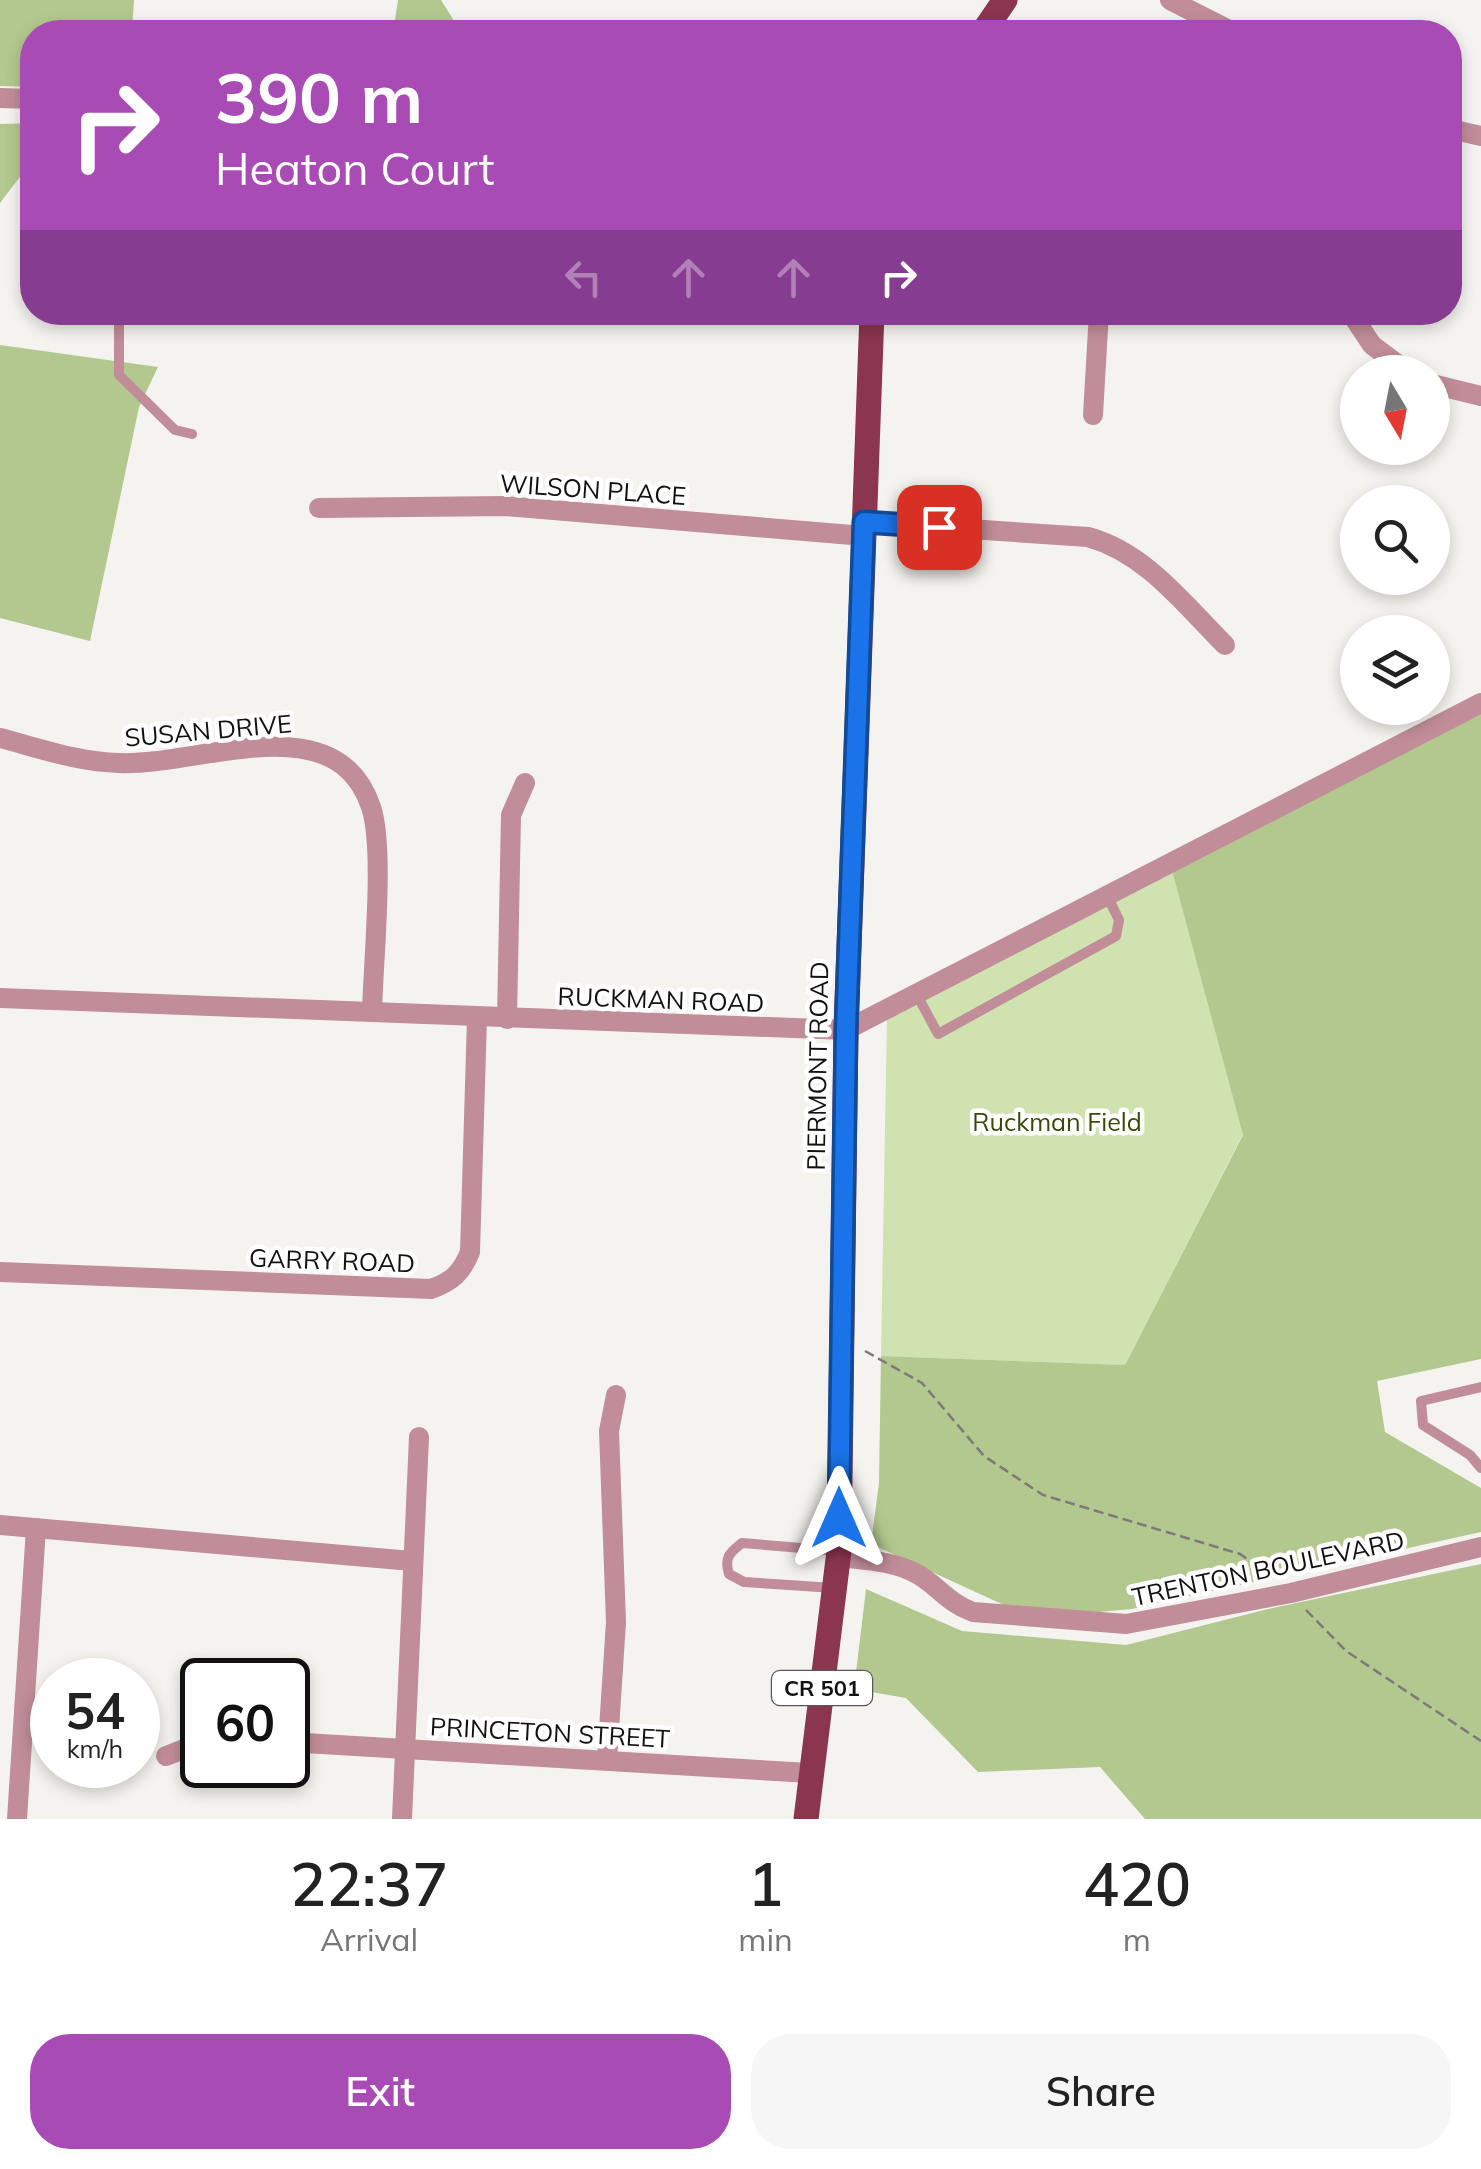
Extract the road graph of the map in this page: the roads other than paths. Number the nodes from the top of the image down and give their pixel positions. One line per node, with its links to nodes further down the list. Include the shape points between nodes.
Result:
1 (1170, 0): 2 (street)
2 (1209, 20)
3 (119, 325): 11 (lane, via 119,375 174,430)
4 (872, 325): 13 (main road, PIERMONT ROAD / CR 501)
5 (1098, 325): 10 (street)
6 (1359, 325): 7 (street)
7 (1385, 355)
8 (1450, 388): 9 (street)
9 (1481, 396)
10 (1094, 416)
11 (192, 434)
12 (319, 508): 13 (street, WILSON PLACE, via 505,506)
13 (864, 529): 14 (street, WILSON PLACE, via 1111,543 1152,571); 24 (main road, PIERMONT ROAD / CR 501)
14 (1226, 645)
15 (1481, 703): 18 (street, RUCKMAN ROAD)
16 (0, 738): 21 (street, SUSAN DRIVE, via 118,764 284,745 340,763 365,793 376,828)
17 (525, 783): 23 (street, via 511,815)
18 (1107, 896): 19 (street, RUCKMAN ROAD); 19 (lane, via 1119,920 1116,936 938,1034)
19 (917, 996): 24 (street, RUCKMAN ROAD)
20 (0, 998): 21 (street, RUCKMAN ROAD)
21 (372, 1012): 22 (street, RUCKMAN ROAD)
22 (477, 1018): 23 (street, RUCKMAN ROAD); 25 (street, GARRY ROAD, via 470,1252 444,1284)
23 (507, 1018): 24 (street, RUCKMAN ROAD)
24 (846, 1030): 33 (main road, PIERMONT ROAD / CR 501)
25 (0, 1272)
26 (1481, 1387): 29 (lane, via 1421,1401 1423,1425)
27 (616, 1395): 40 (street, via 609,1430 616,1622)
28 (419, 1438): 34 (street)
29 (1481, 1468)
30 (0, 1525): 31 (street)
31 (36, 1528): 34 (street); 42 (street)
32 (1481, 1547): 33 (street, TRENTON BOULEVARD, via 1126,1624 973,1612 950,1603 921,1576)
33 (839, 1554): 35 (main road, PIERMONT ROAD / CR 501); 35 (lane, via 742,1543 726,1564 744,1582)
34 (412, 1561): 37 (street)
35 (835, 1588): 41 (main road, PIERMONT ROAD / CR 501)
36 (310, 1743): 37 (street, PRINCETON STREET)
37 (408, 1748): 40 (street, PRINCETON STREET); 43 (street)
38 (180, 1751): 39 (street)
39 (166, 1756)
40 (607, 1760): 41 (street, PRINCETON STREET)
41 (810, 1774): 44 (main road, PIERMONT ROAD / CR 501)
42 (17, 1819)
43 (402, 1819)
44 (806, 1819)

